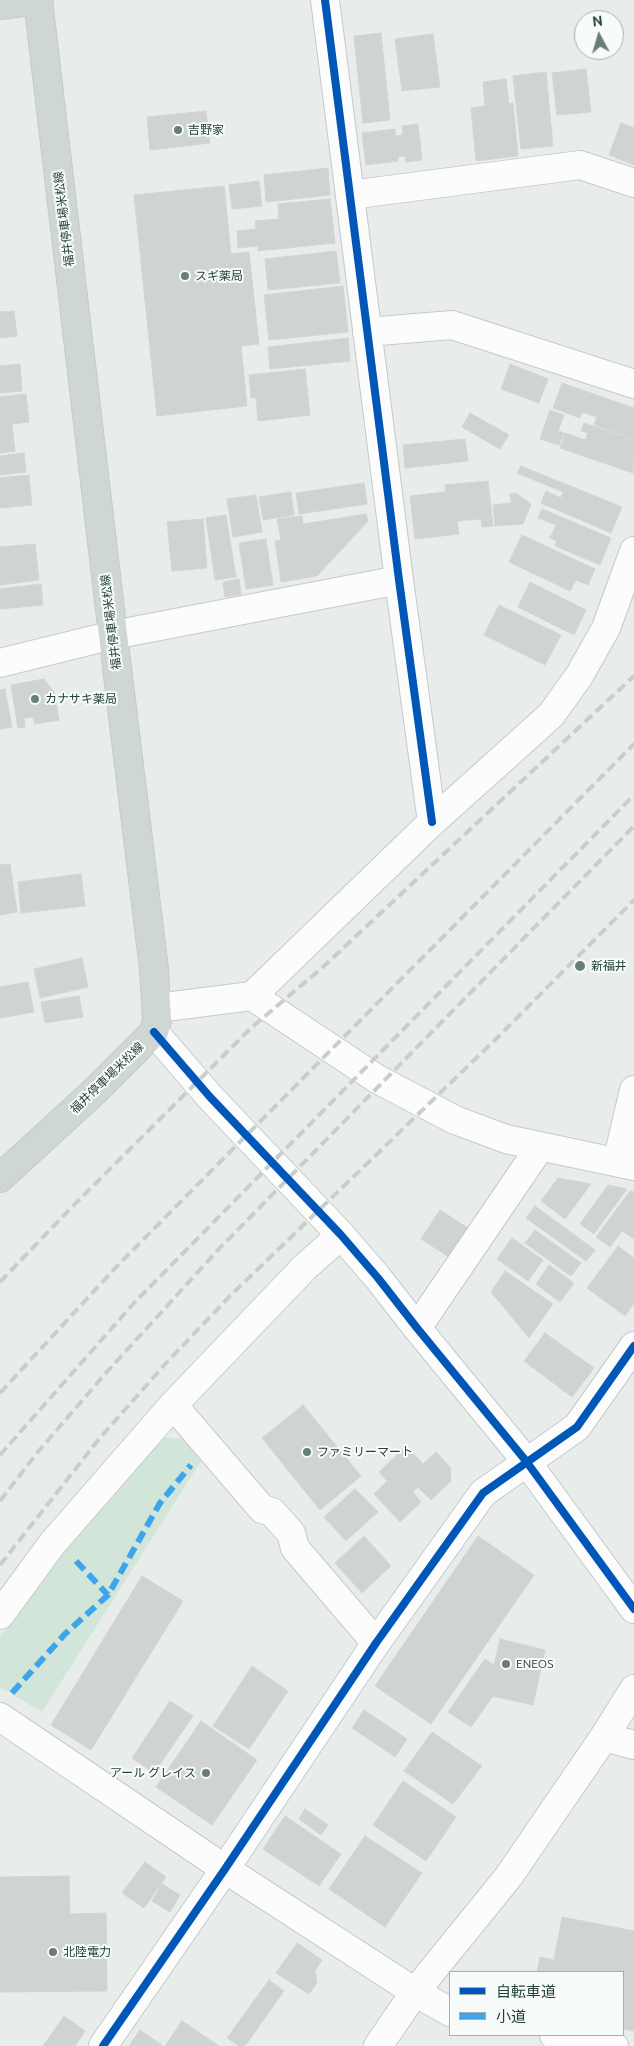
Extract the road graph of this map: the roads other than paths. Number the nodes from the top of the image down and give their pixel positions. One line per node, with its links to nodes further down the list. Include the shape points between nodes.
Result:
1 (39, 0): 3 (main road); 11 (main road, 福井停車場米松線)
2 (326, 0): 5 (street)
3 (0, 5)
4 (634, 183): 5 (street, via 580,165)
5 (350, 195): 6 (street)
6 (367, 332): 7 (street, via 452,325); 9 (street)
7 (634, 384)
8 (634, 551): 10 (street)
9 (399, 580): 11 (street); 13 (street)
10 (626, 599): 13 (street, via 551,715)
11 (112, 636): 12 (street); 15 (main road, 福井停車場米松線, via 154,969)
12 (0, 662)
13 (432, 822): 14 (street)
14 (252, 996): 15 (street); 17 (street, via 377,1079 454,1120 506,1139)
15 (155, 1020): 19 (main road, 福井停車場米松線, via 96,1090); 20 (street, via 210,1098)
16 (634, 1090): 18 (street)
17 (540, 1147): 18 (street); 21 (street)
18 (625, 1164)
19 (1, 1174)
20 (341, 1235): 21 (street); 23 (street, via 305,1267)
21 (417, 1328): 24 (street)
22 (634, 1346): 24 (street, via 577,1427)
23 (173, 1405): 26 (street, via 52,1544); 27 (street, via 262,1509 272,1512 291,1533 295,1548)
24 (526, 1461): 25 (street); 27 (street, via 483,1493)
25 (634, 1609)
26 (0, 1615)
27 (376, 1643): 32 (street)
28 (634, 1689): 30 (street)
29 (0, 1717): 32 (street)
30 (604, 1737): 31 (street); 33 (street, via 509,1876)
31 (634, 1745)
32 (225, 1869): 33 (street); 36 (street)
33 (415, 1992): 34 (street); 37 (street)
34 (449, 2011)
35 (559, 2036): 38 (street)
36 (103, 2046)
37 (378, 2046)
38 (614, 2046)

